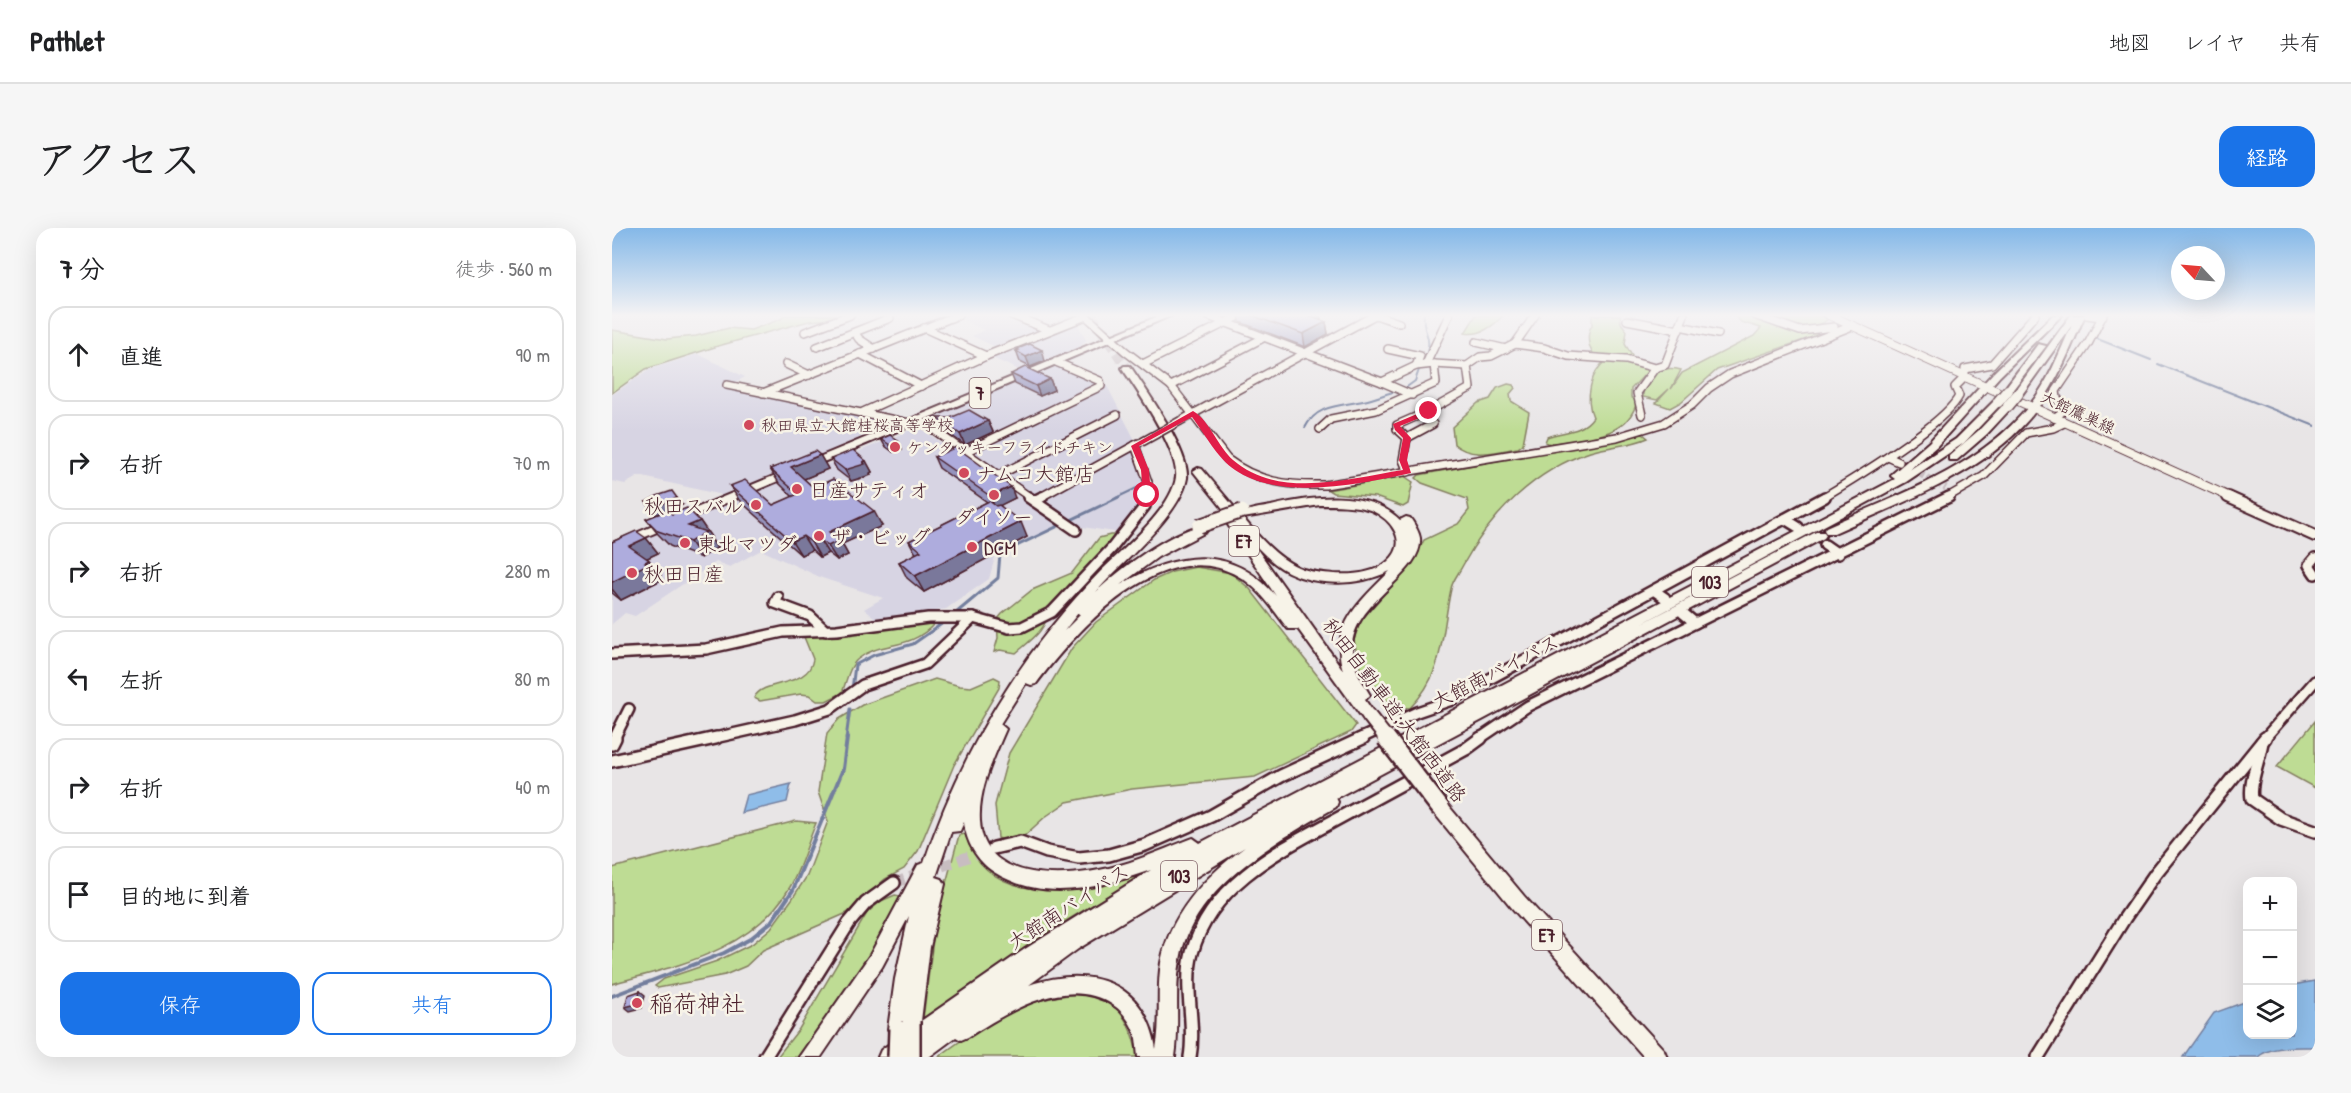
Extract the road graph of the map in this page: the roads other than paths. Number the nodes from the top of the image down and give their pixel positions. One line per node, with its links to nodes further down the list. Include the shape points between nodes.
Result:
1 (860, 354): 32 (street); 36 (street)
2 (981, 354): 23 (street)
3 (992, 354): 23 (street)
4 (1077, 354): 24 (highway, 7)
5 (1130, 354): 26 (street)
6 (1164, 354): 26 (street)
7 (1233, 354): 37 (street)
8 (1303, 354): 45 (street)
9 (1306, 354): 34 (street)
10 (1409, 354): 28 (street, via 1420,356)
11 (1434, 354): 27 (street)
12 (1496, 354): 29 (street, via 1480,357)
13 (1561, 354): 31 (street, via 1626,360)
14 (1669, 354): 31 (street, via 1665,365)
15 (1782, 354): 59 (street, via 1730,374 1664,423 1617,437)
16 (1913, 354): 33 (main road, 大館鷹巣線)
17 (2001, 354): 33 (street, via 1992,364 1965,369)
18 (2019, 354): 38 (highway)
19 (2038, 354): 40 (highway, 大館南バイパス / 103)
20 (2044, 354): 40 (highway, 大館南バイパス / 103)
21 (2064, 354): 43 (highway)
22 (2082, 354): 48 (street, via 2056,391 2055,396 2066,409)
23 (986, 356): 36 (street)
24 (1056, 362): 49 (highway, 7); 55 (street, via 1100,381 1101,386)
25 (786, 364): 32 (street)
26 (1143, 364): 37 (street)
27 (1430, 364): 28 (street); 29 (street); 42 (street, via 1436,383)
28 (1416, 366): 34 (street)
29 (1467, 366): 53 (street, via 1470,387 1397,424)
30 (1127, 368): 39 (highway, 秋田自動車道;大館西道路 / E7)
31 (1655, 368): 47 (street, via 1637,393)
32 (808, 375): 41 (street)
33 (1965, 377): 38 (main road, 大館鷹巣線); 56 (street, via 1956,384 1956,402)
34 (1382, 382): 42 (street)
35 (727, 386): 41 (street)
36 (921, 386): 44 (street)
37 (1171, 386): 45 (street)
38 (1986, 386): 43 (main road, 大館鷹巣線); 69 (highway, via 1920,456)
39 (1141, 389): 58 (highway, 秋田自動車道;大館西道路 / E7); 81 (highway, via 1175,448 1182,470 1179,485 1161,513)
40 (2013, 392): 69 (highway, 大館南バイパス / 103, bridge, via 1942,455)
41 (763, 393): 44 (street)
42 (1412, 395): 52 (street, via 1376,410 1331,419)
43 (2033, 408): 48 (main road, 大館鷹巣線); 69 (highway, via 1971,461)
44 (862, 412): 49 (street)
45 (1193, 413): 54 (street, bridge); 59 (street, via 1227,459 1267,481 1325,485)
46 (1117, 415): 60 (street)
47 (1642, 415)
48 (2054, 418): 50 (main road, 大館鷹巣線)
49 (913, 421): 55 (street); 72 (highway, 7)
50 (2064, 423): 62 (street, via 2026,433 1984,476); 70 (main road, 大館鷹巣線)
51 (1433, 424): 53 (street)
52 (1320, 429)
53 (1407, 438): 59 (street, via 1403,460)
54 (1138, 444): 63 (street); 80 (street, via 1148,482 1145,506 1052,612 1022,627 1009,628)
55 (964, 452): 60 (street)
56 (1888, 456): 57 (street); 65 (street)
57 (1899, 462)
58 (1198, 471): 64 (highway, via 1274,557 1309,576 1365,576 1393,562 1404,541 1401,527 1388,515 1356,504 1315,502); 87 (highway, 秋田自動車道;大館西道路 / E7)
59 (1408, 472)
60 (997, 476): 63 (street)
61 (1946, 488): 62 (street)
62 (1956, 494): 73 (street)
63 (1034, 501): 66 (street)
64 (1244, 513): 67 (highway, bridge); 89 (highway, via 1300,499 1347,497 1386,507 1401,515 1410,526 1414,544 1408,558 1360,610 1345,638 1348,669)
65 (1785, 519): 68 (street); 76 (street)
66 (1069, 526)
67 (1201, 527): 81 (highway, via 1156,546 1126,565); 86 (highway, via 1149,557 1111,586 1075,622)
68 (1798, 527)
69 (1826, 527): 90 (highway, 大館南バイパス / 103); 92 (highway, 大館南バイパス / 103)
70 (2315, 536)
71 (1825, 545): 73 (street)
72 (612, 547)
73 (1838, 554): 82 (street)
74 (2315, 558): 75 (street, via 2309,565)
75 (2315, 574)
76 (1655, 591): 78 (street); 98 (street, via 1449,701 1417,712 1281,776 1211,816 1145,844 1109,855 1079,858 1020,842)
77 (778, 597): 83 (street, via 775,603 822,622)
78 (1665, 598)
79 (1683, 614): 82 (street)
80 (973, 618): 83 (street, via 928,618); 95 (street, via 925,664 863,685 830,709)
81 (1069, 618): 96 (highway, via 1004,706)
82 (1695, 623): 109 (street, via 1528,706 1466,749 1286,847 1249,872 1214,906 1202,923 1192,950)
83 (826, 631): 84 (street, via 783,632 706,649)
84 (612, 654)
85 (2315, 681): 93 (street)
86 (1028, 684): 87 (highway, via 1079,624 1115,593 1161,570 1198,562 1227,565 1250,577); 91 (highway)
87 (1350, 691): 89 (highway, 秋田自動車道;大館西道路 / E7)
88 (628, 709): 94 (street)
89 (1372, 714): 110 (highway, 秋田自動車道;大館西道路 / E7, bridge, via 1441,809 1518,902)
90 (1464, 723): 105 (highway, 大館南バイパス / 103, via 1281,819 1144,897 1000,992); 108 (highway, via 1263,844 1208,889 1185,921 1171,957)
91 (999, 729): 92 (highway, via 975,797 975,837 984,854 998,867 1023,878 1053,883 1109,876 1183,850); 100 (highway, via 964,801 936,883)
92 (1407, 740): 103 (highway, 大館南バイパス / 103, via 1130,891 1003,973)
93 (2262, 742): 97 (street, via 2250,787 2252,799 2271,814); 111 (street, via 2155,874)
94 (612, 744)
95 (612, 761)
96 (953, 802): 100 (highway, via 918,914 902,990); 102 (highway, via 893,931 854,996)
97 (2315, 831)
98 (994, 848)
99 (894, 883): 101 (street, via 866,903 849,923)
100 (905, 1025): 104 (highway, bridge); 105 (highway, bridge)
101 (765, 1057)
102 (809, 1057)
103 (888, 1057)
104 (897, 1057)
105 (911, 1057)
106 (921, 1057): 107 (highway, via 1010,1002 1049,987 1075,984 1098,987 1125,1001 1136,1012 1143,1025)
107 (1148, 1057)
108 (1166, 1057)
109 (1190, 1057)
110 (1657, 1057)
111 (2038, 1057)

